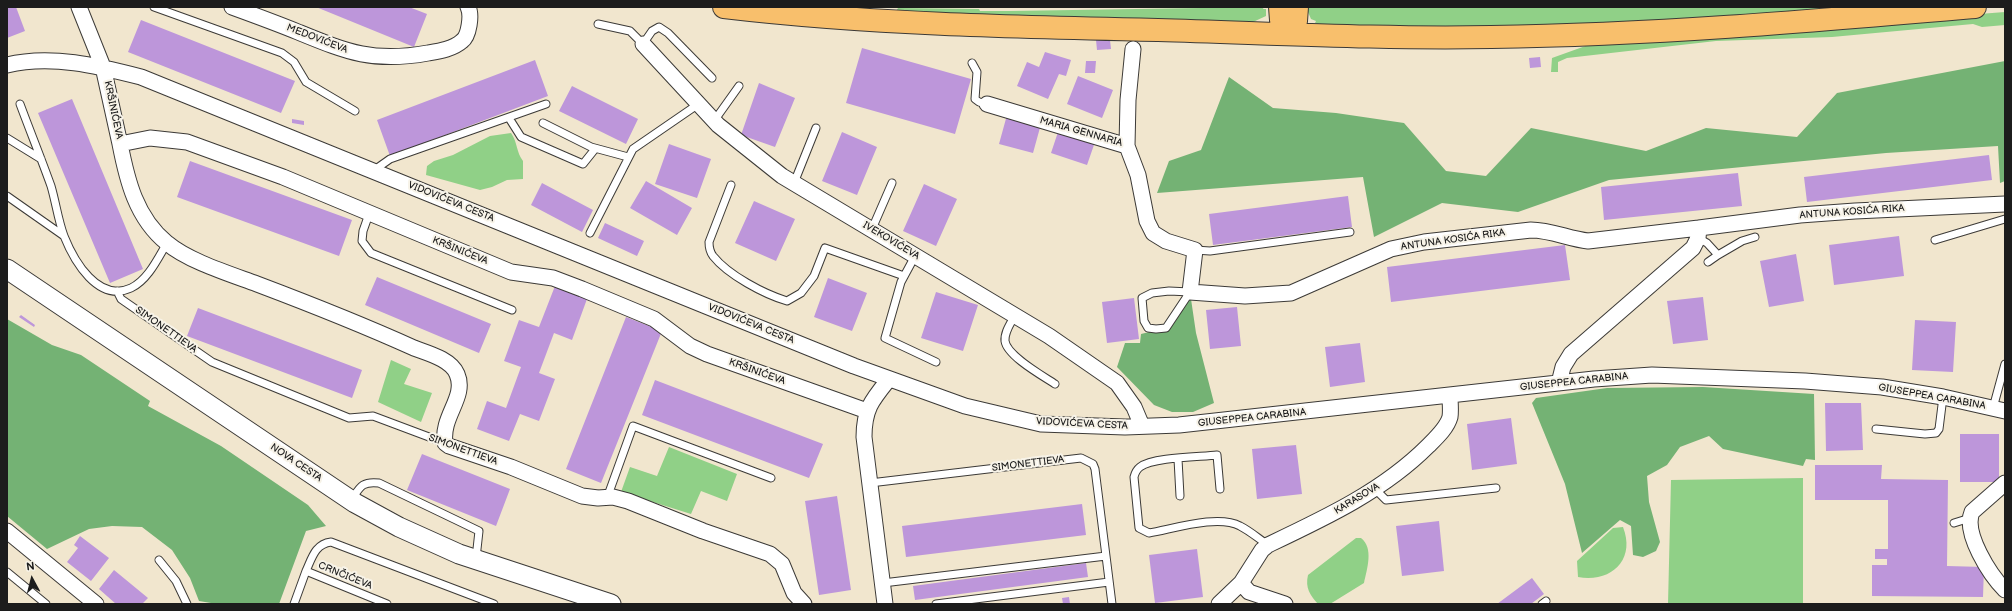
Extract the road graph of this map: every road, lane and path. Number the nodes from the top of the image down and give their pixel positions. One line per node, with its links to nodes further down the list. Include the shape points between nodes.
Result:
1 (79, 7): 14 (street)
2 (154, 7): 21 (lane, via 282,52 294,62 306,82)
3 (232, 7): 4 (street, MEDOVIĆEVA, via 326,44 381,57 419,55 457,46 465,39 469,26)
4 (468, 7)
5 (724, 7): 9 (highway, via 878,21)
6 (1975, 7): 9 (highway, via 1732,28 1634,33 1489,37)
7 (1288, 8): 9 (highway, via 1296,21)
8 (598, 24): 10 (lane, via 630,32)
9 (1290, 34)
10 (644, 44): 15 (lane, via 652,31 659,27 668,32); 20 (street, IVEKOVIĆEVA)
11 (1133, 49): 28 (street, MARIA GENNARIA)
12 (972, 63): 19 (lane, via 977,72 975,99)
13 (7, 64): 14 (street, VIDOVIĆEVA CESTA, via 38,61)
14 (103, 67): 27 (street, KRŠINIĆEVA); 32 (street, VIDOVIĆEVA CESTA, via 141,77)
15 (712, 78)
16 (739, 86): 23 (lane)
17 (20, 104): 31 (lane)
18 (546, 104): 22 (lane)
19 (987, 104): 28 (street, MARIA GENNARIA)
20 (697, 105): 23 (street, IVEKOVIĆEVA); 30 (lane, via 642,142)
21 (355, 111)
22 (509, 118): 29 (lane, via 521,137 584,164); 32 (lane, via 390,159)
23 (714, 121): 33 (street, IVEKOVIĆEVA)
24 (543, 123): 29 (lane)
25 (816, 128): 33 (lane)
26 (7, 138): 31 (lane)
27 (120, 144): 38 (street, KRŠINIĆEVA, via 150,138 187,142 283,177); 47 (street, via 126,174 137,204 149,224)
28 (1127, 146): 48 (street, via 1138,174 1147,221 1153,233 1166,241)
29 (595, 149): 30 (lane)
30 (628, 158): 42 (lane)
31 (42, 160): 44 (lane)
32 (373, 171): 60 (street, VIDOVIĆEVA CESTA)
33 (794, 183): 40 (street, IVEKOVIĆEVA)
34 (892, 183): 40 (lane)
35 (730, 185): 53 (lane, via 709,242 710,250 730,272 774,297 787,301 801,293 814,276 825,248)
36 (7, 196): 44 (lane)
37 (2005, 204): 43 (street, ANTUNA KOSIĆA RIKA, via 1800,215)
38 (369, 214): 56 (lane, via 362,241 371,253); 66 (street, KRŠINIĆEVA, via 511,272 553,278 582,289 654,318 690,346 707,354)
39 (2005, 219): 46 (lane)
40 (872, 229): 50 (street, IVEKOVIĆEVA)
41 (1350, 232): 48 (lane, via 1210,252)
42 (590, 233)
43 (1698, 233): 49 (lane); 55 (street, ANTUNA KOSIĆA RIKA, via 1588,241 1531,230 1424,242 1391,249 1292,292 1245,296); 61 (street, via 1693,248 1571,354 1563,367)
44 (64, 236): 54 (lane, via 78,265 90,278 102,286)
45 (1755, 237): 49 (lane, via 1742,241)
46 (1934, 240)
47 (167, 243): 54 (lane, via 141,280 131,288); 69 (street, via 218,269 448,362 457,372 459,394 445,426)
48 (1195, 250): 55 (street, ANTUNA KOSIĆA RIKA)
49 (1718, 255): 51 (lane)
50 (915, 256): 53 (lane); 57 (street, IVEKOVIĆEVA)
51 (1708, 262)
52 (7, 269): 79 (street, NOVA CESTA)
53 (904, 276): 58 (lane, via 885,338)
54 (117, 291): 69 (lane, SIMONETTIEVA, via 121,299 212,362 349,418 373,416)
55 (1190, 292): 55 (lane, ANTUNA KOSIĆA RIKA, via 1169,290 1145,295 1142,304 1144,321 1148,328 1166,328)
56 (512, 310)
57 (1015, 315): 62 (lane, via 1006,335 1005,344 1010,353); 67 (street, IVEKOVIĆEVA, via 1117,383 1134,407)
58 (936, 362)
59 (2005, 364): 65 (lane)
60 (889, 379): 66 (street); 67 (street, VIDOVIĆEVA CESTA, via 965,406 1041,424)
61 (1559, 383): 63 (street, GIUSEPPEA CARABINA); 64 (street, GIUSEPPEA CARABINA, via 1626,376 1679,375 1805,381)
62 (1055, 384)
63 (1450, 396): 67 (street, GIUSEPPEA CARABINA, via 1179,426); 76 (street, KARASOVA, via 1450,417 1436,438 1400,471)
64 (1943, 397): 65 (street, GIUSEPPEA CARABINA); 68 (lane, via 1939,429 1932,434)
65 (1999, 410)
66 (867, 411): 72 (street, via 864,437)
67 (1142, 426)
68 (1876, 429)
69 (445, 443): 78 (street, SIMONETTIEVA, via 582,496)
70 (1178, 459): 75 (lane, via 1217,455); 77 (lane); 83 (lane, via 1144,464 1136,471 1134,477 1139,528 1149,533 1228,521 1239,525)
71 (770, 478): 78 (lane, via 633,426)
72 (870, 483): 84 (lane, SIMONETTIEVA, via 1081,458 1093,464 1095,469); 90 (street)
73 (2005, 484): 80 (street, via 1972,512)
74 (1496, 488): 76 (lane, via 1386,500)
75 (1220, 489)
76 (1375, 489): 83 (street, KARASOVA, via 1317,523)
77 (1180, 496)
78 (607, 498): 100 (street, SIMONETTIEVA, via 628,501 770,554 782,564 794,593)
79 (351, 500): 86 (street, NOVA CESTA, via 398,527); 86 (lane, via 361,485 371,482 379,483 425,504 479,531)
80 (1970, 518): 81 (lane); 92 (street, via 1972,536 1981,556)
81 (1954, 522)
82 (7, 531): 94 (street)
83 (1268, 545): 91 (street, KARASOVA)
84 (1106, 556): 89 (lane, SIMONETTIEVA); 90 (lane)
85 (159, 560): 95 (lane, via 176,581)
86 (476, 560): 99 (street, NOVA CESTA)
87 (306, 571): 96 (lane, CRNČIĆEVA); 97 (lane, CRNČIĆEVA); 98 (lane, via 316,548 330,542)
88 (7, 572): 93 (lane)
89 (1109, 582): 102 (lane); 103 (lane, SIMONETTIEVA)
90 (883, 583): 101 (street)
91 (1241, 583): 104 (street, KARASOVA); 105 (street, via 1249,592)
92 (2005, 590)
93 (46, 604)
94 (96, 604)
95 (187, 604)
96 (294, 604)
97 (387, 604)
98 (494, 604)
99 (611, 604)
100 (804, 604)
101 (885, 604)
102 (936, 604)
103 (1112, 604)
104 (1219, 604)
105 (1285, 604)

